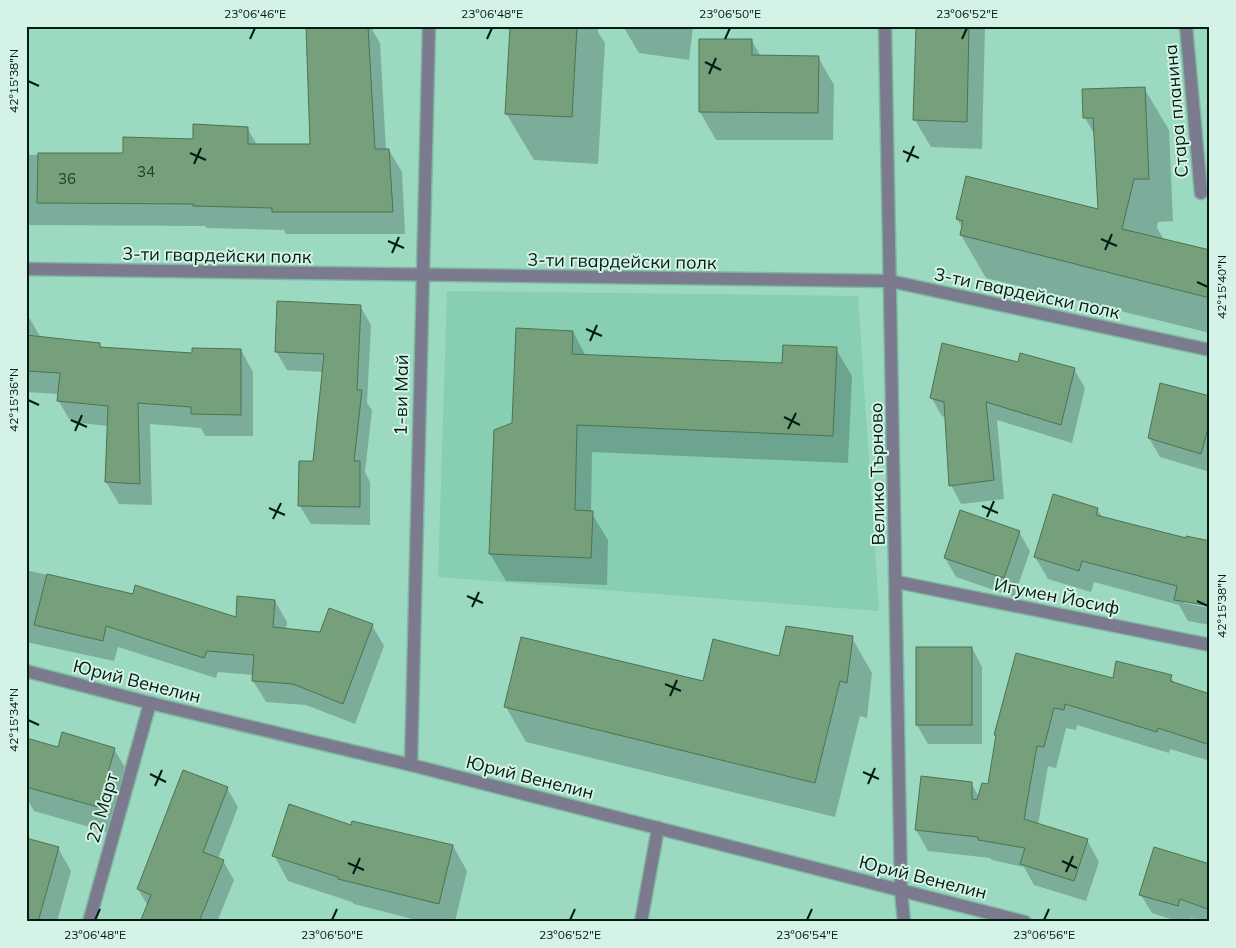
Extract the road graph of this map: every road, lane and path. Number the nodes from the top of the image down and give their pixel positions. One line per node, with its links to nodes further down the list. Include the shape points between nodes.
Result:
1 (429, 26): 6 (street, 1-ви Май)
2 (885, 26): 7 (street, Велико Търново)
3 (1186, 26): 4 (street, Стара планина)
4 (1201, 193)
5 (26, 269): 6 (street, 3-ти гвардейски полк)
6 (421, 276): 7 (street, 3-ти гвардейски полк); 13 (street, 1-ви Май)
7 (890, 281): 8 (street, 3-ти гвардейски полк); 9 (street, Велико Търново)
8 (1210, 350)
9 (897, 582): 10 (street, Игумен Йосиф); 15 (street, Велико Търново)
10 (1210, 645)
11 (26, 671): 12 (street, Юрий Венелин)
12 (150, 703): 13 (street, Юрий Венелин); 16 (street, 22 Март)
13 (411, 765): 14 (street, Юрий Венелин)
14 (658, 828): 15 (street, Юрий Венелин); 17 (street)
15 (901, 890): 18 (street, Велико Търново); 19 (street, Юрий Венелин)
16 (89, 922)
17 (641, 922)
18 (904, 922)
19 (1024, 922)

